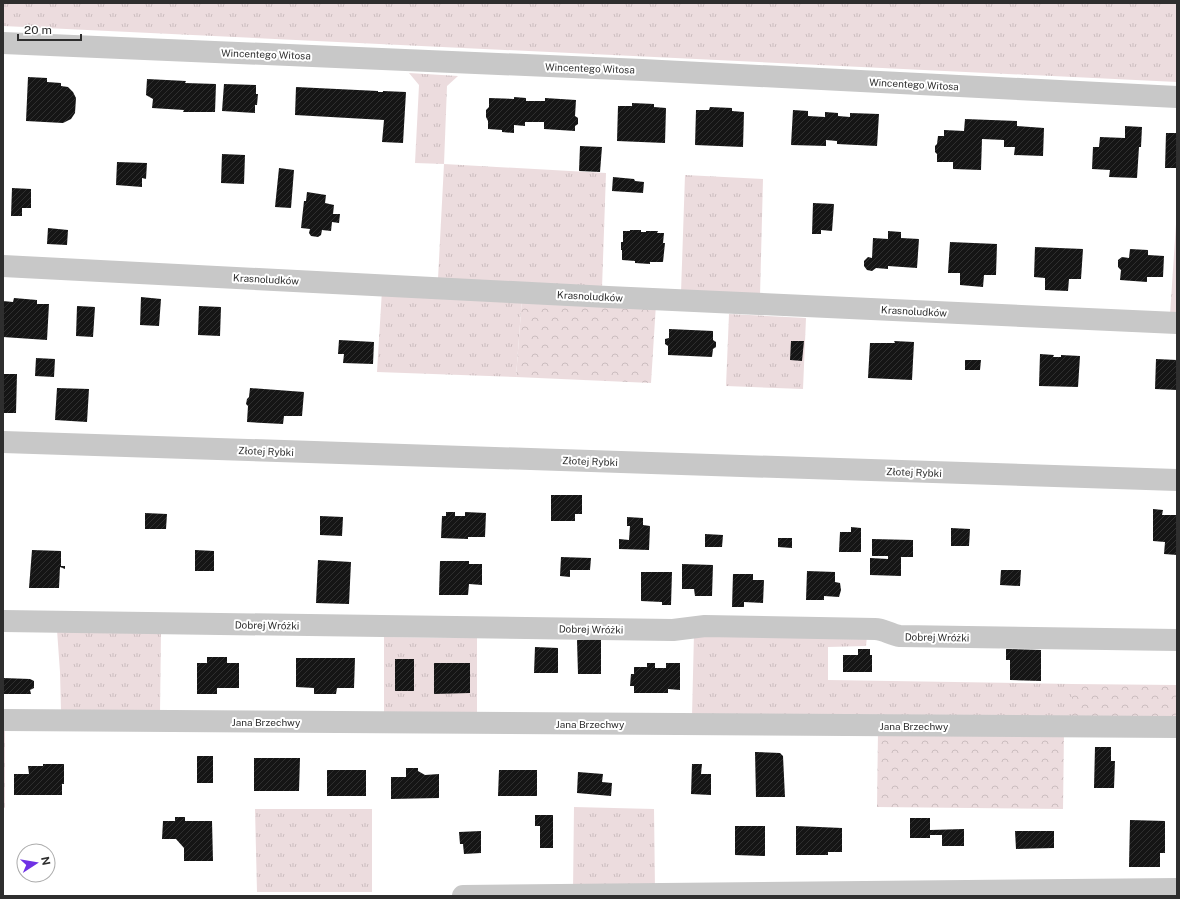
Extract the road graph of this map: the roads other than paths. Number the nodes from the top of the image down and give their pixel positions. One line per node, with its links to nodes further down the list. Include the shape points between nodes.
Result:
1 (3, 43): 2 (street, Wincentego Witosa, via 642,70)
2 (1177, 97)
3 (3, 266): 4 (street, Krasnoludków)
4 (1177, 322)
5 (3, 442): 6 (street, Złotej Rybki)
6 (1177, 480)
7 (3, 621): 8 (street, Dobrej Wróżki, via 673,630 713,626 882,629 900,636)
8 (1177, 640)
9 (3, 720): 10 (street, Jana Brzechwy)
10 (1177, 727)
11 (1177, 889): 12 (street)
12 (463, 896)

